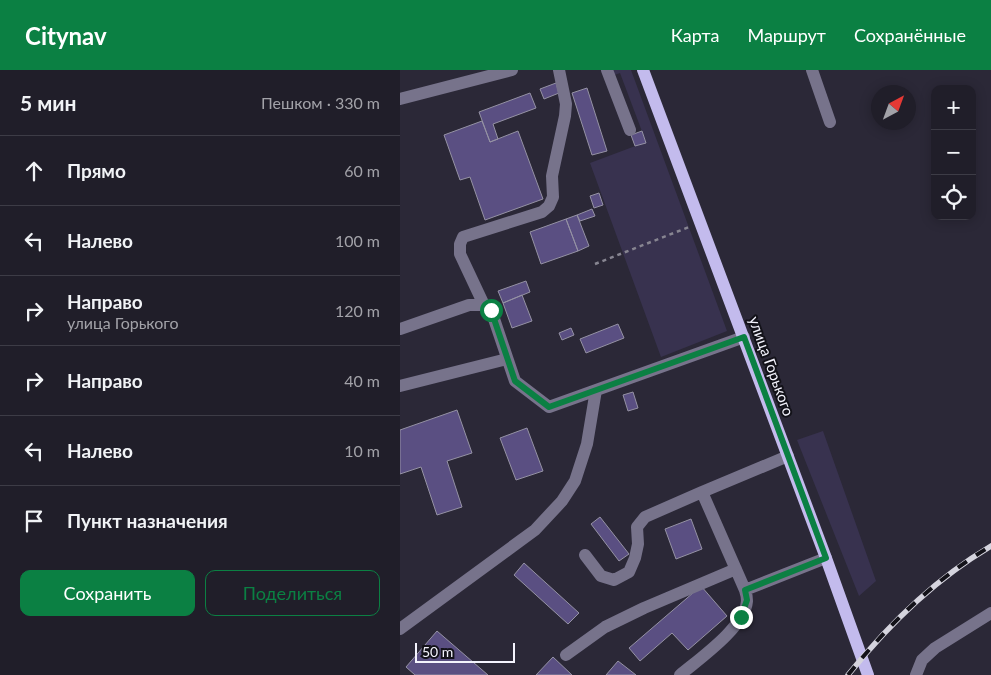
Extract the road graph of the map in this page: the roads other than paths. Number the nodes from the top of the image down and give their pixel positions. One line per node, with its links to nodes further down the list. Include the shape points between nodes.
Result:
1 (512, 70): 6 (street)
2 (559, 70): 9 (street, via 566,104 549,206 542,212 463,237 460,244 460,254)
3 (607, 70): 8 (street)
4 (643, 70): 11 (main road, улица Горького)
5 (812, 70): 7 (street)
6 (400, 99)
7 (830, 122)
8 (630, 130)
9 (484, 305): 10 (street, via 469,305); 12 (street, via 491,310)
10 (400, 329)
11 (744, 337): 14 (street); 15 (main road, улица Горького)
12 (507, 359): 13 (street); 14 (street, via 515,381 549,407)
13 (400, 386)
14 (596, 390): 22 (street, via 587,444 575,481 562,501 535,530)
15 (788, 456): 16 (street); 18 (main road, улица Горького)
16 (702, 492): 17 (street, via 645,517 637,527 638,544 629,572 614,580 601,576); 19 (street)
17 (585, 554)
18 (826, 558): 20 (street); 25 (main road, улица Горького)
19 (736, 569): 20 (street); 23 (street, via 605,626)
20 (745, 590): 24 (street, via 747,600 741,617 729,633)
21 (991, 613): 26 (street, via 935,648 922,660)
22 (400, 630)
23 (566, 655)
24 (680, 675)
25 (868, 675)
26 (916, 675)

